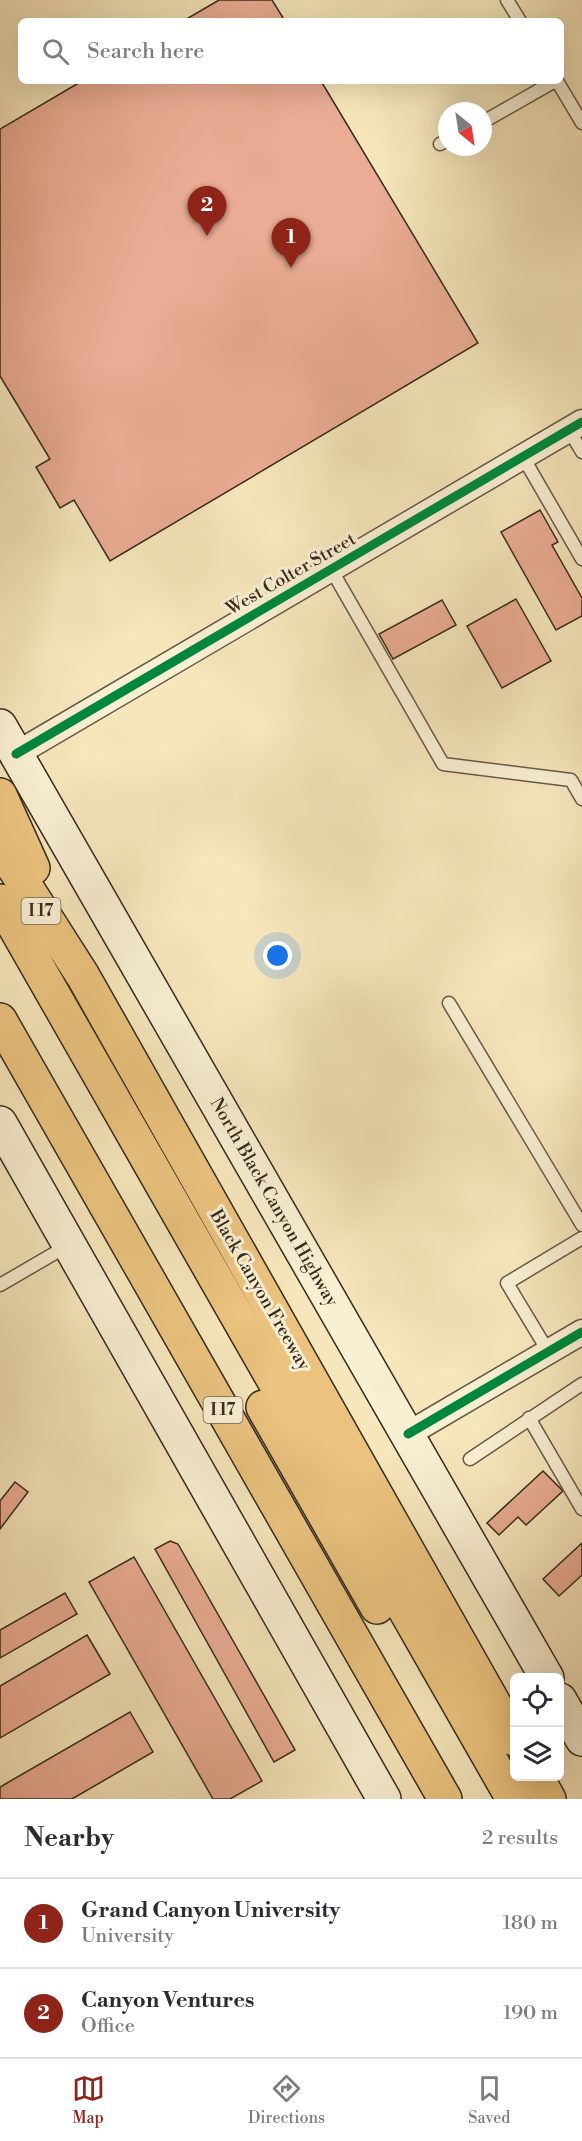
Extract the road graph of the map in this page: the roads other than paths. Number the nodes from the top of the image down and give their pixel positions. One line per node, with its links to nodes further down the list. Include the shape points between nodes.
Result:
1 (507, 0): 2 (lane)
2 (518, 18)
3 (551, 84): 5 (lane)
4 (558, 84): 6 (lane)
5 (492, 117)
6 (582, 123)
7 (576, 426): 8 (lane); 9 (street, West Colter Street)
8 (582, 452)
9 (523, 457): 10 (lane); 11 (street, West Colter Street)
10 (582, 560)
11 (331, 569): 13 (street, West Colter Street); 15 (lane, via 443,764 571,780)
12 (0, 726): 13 (main road, North Black Canyon Highway)
13 (16, 754): 31 (main road, North Black Canyon Highway)
14 (0, 795): 19 (highway)
15 (582, 799)
16 (0, 846): 19 (highway, Black Canyon Freeway / I 17)
17 (0, 901): 42 (highway)
18 (0, 947): 41 (highway)
19 (82, 976): 36 (highway, Black Canyon Freeway / I 17)
20 (449, 1003): 23 (lane)
21 (0, 1020): 40 (highway, I 17)
22 (0, 1123): 25 (main road)
23 (582, 1225)
24 (582, 1238): 28 (lane, via 507,1283)
25 (68, 1246): 26 (lane); 39 (main road)
26 (0, 1285)
27 (582, 1332): 28 (street)
28 (548, 1352): 31 (street)
29 (582, 1384): 30 (lane)
30 (529, 1418): 32 (lane); 33 (lane)
31 (408, 1434): 34 (main road, North Black Canyon Highway)
32 (470, 1459)
33 (582, 1509)
34 (545, 1673)
35 (564, 1707): 37 (main road)
36 (510, 1732)
37 (582, 1739)
38 (539, 1781): 43 (highway)
39 (384, 1799)
40 (445, 1799)
41 (486, 1799)
42 (513, 1799)
43 (549, 1799)

